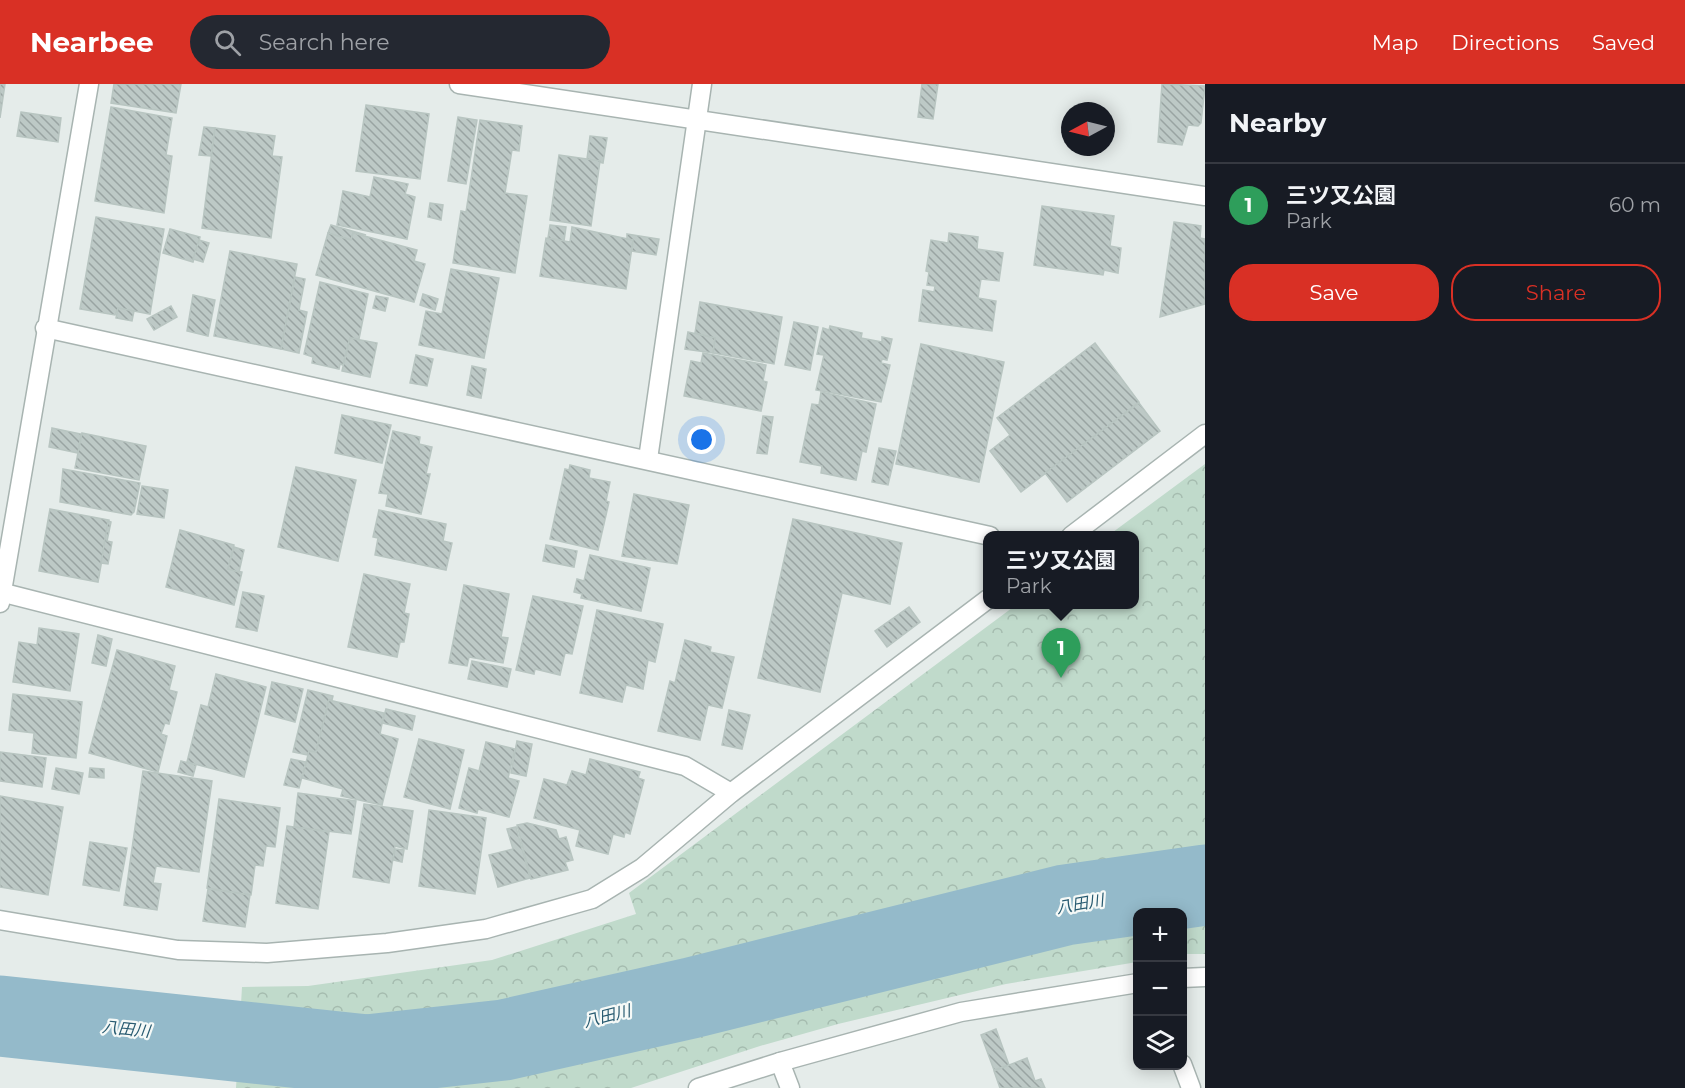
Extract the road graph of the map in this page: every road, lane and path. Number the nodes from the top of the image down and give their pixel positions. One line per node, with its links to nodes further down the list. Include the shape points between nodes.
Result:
1 (89, 84): 6 (street)
2 (459, 84): 4 (street)
3 (702, 84): 4 (street)
4 (696, 120): 5 (street); 8 (street)
5 (1205, 196)
6 (45, 328): 8 (street); 11 (street)
7 (1205, 434): 9 (street)
8 (648, 459): 10 (street)
9 (1078, 531)
10 (983, 534)
11 (1, 596): 13 (street, via 685,766)
12 (983, 602): 13 (street)
13 (731, 794): 14 (street, via 642,868 592,899 486,929 267,954 178,950)
14 (0, 920)
15 (1205, 977): 16 (street)
16 (1187, 978)
17 (1133, 984): 18 (street, via 961,1012)
18 (780, 1062): 20 (street); 21 (street)
19 (1184, 1070): 22 (street)
20 (698, 1088)
21 (790, 1088)
22 (1191, 1088)

